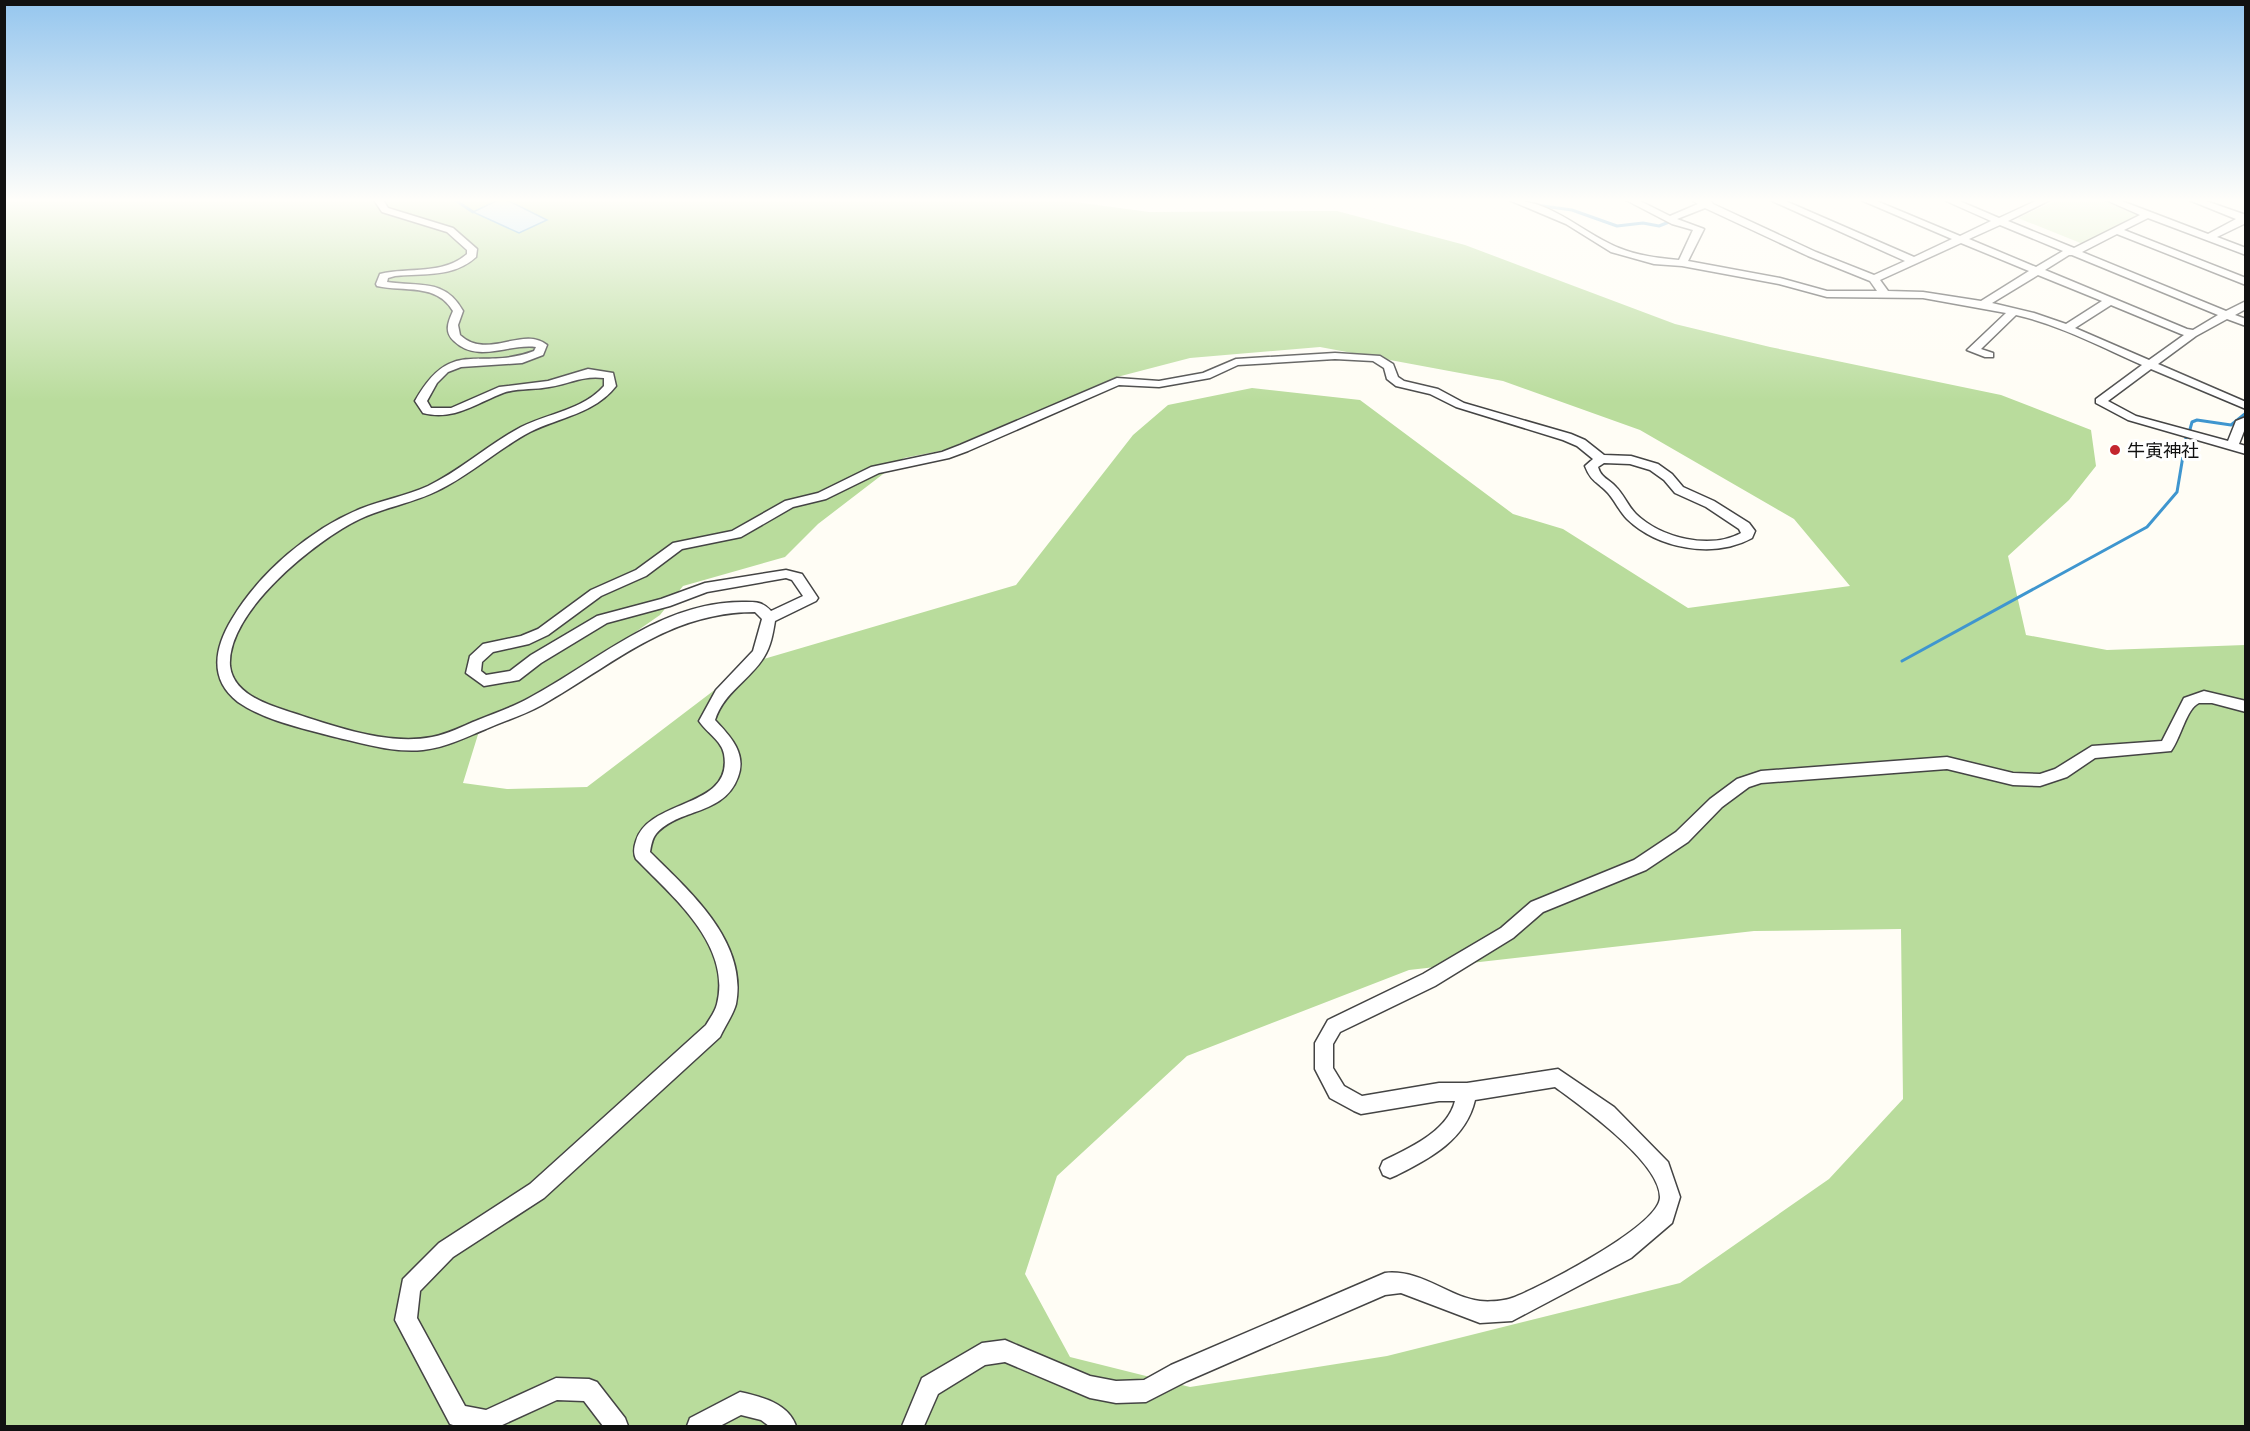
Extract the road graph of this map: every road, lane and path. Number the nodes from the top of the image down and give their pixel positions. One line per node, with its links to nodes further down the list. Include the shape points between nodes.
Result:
1 (456, 267): 28 (street, via 393,272 384,276 381,284 433,289 448,297 458,311 451,328 453,335 475,348 542,345 539,353 525,358 460,363 443,369 421,401 427,411 454,411 502,389 549,384 588,372 609,375 610,386 594,402 530,428 440,484 347,520 287,564 248,606 224,651 223,670 230,687 248,703 271,711 388,743 423,744 461,733 543,698 620,647 669,624 746,606 759,607)
2 (1704, 267): 12 (street, via 1780,280 1827,294)
3 (1844, 267): 10 (street)
4 (1898, 267): 10 (street)
5 (2027, 267): 9 (street)
6 (2042, 267): 9 (street)
7 (2108, 267): 17 (street)
8 (2208, 267): 11 (street)
9 (2035, 270): 13 (street); 14 (street)
10 (1874, 279): 12 (street)
11 (2246, 282)
12 (1884, 294): 14 (street)
13 (2110, 301): 19 (street); 20 (street)
14 (1983, 304): 16 (street)
15 (2246, 304): 17 (street)
16 (2014, 311): 19 (street); 21 (street, via 1973,350)
17 (2227, 315): 18 (street); 20 (street)
18 (2246, 323)
19 (2067, 328): 22 (street)
20 (2192, 333): 22 (street)
21 (1989, 355)
22 (2152, 364): 23 (street); 25 (street, via 2100,398 2101,403 2132,418)
23 (2246, 406)
24 (2246, 420): 25 (street, via 2240,424)
25 (2232, 447): 26 (street)
26 (2246, 450)
27 (1601, 459): 27 (street, via 1591,466 1591,472 1611,489 1632,517 1662,537 1695,545 1738,540 1747,535 1744,526 1679,489 1654,467 1631,460); 28 (street, via 1567,437 1460,405 1434,391 1400,384 1393,379 1389,366 1376,358 1236,362 1206,376 1159,384 1117,381 964,448 875,470 822,496 789,504 736,534 678,546 641,573 596,593 543,632 488,648 475,660 473,673 484,681 503,680 602,619 705,588 792,574 811,598)
28 (769, 618): 32 (street, via 757,657 717,696 707,721 732,752 733,771 723,789 708,802 654,826 644,838 642,854 709,926 719,944 727,1003 713,1031 537,1191 446,1250 410,1287 406,1320 458,1416 487,1421 556,1389 589,1390)
29 (2246, 707): 30 (street, via 2219,698 2195,697 2185,704 2173,739 2166,747 2092,752 2061,773 2040,780 2013,779 1947,763 1761,777 1743,783 1682,837 1640,865 1537,907 1507,933 1430,980 1334,1026 1324,1043 1324,1069 1337,1092 1361,1105 1439,1092)
30 (1467, 1092): 31 (street, via 1465,1108 1455,1125 1428,1148); 35 (street, via 1558,1078 1606,1114 1661,1169 1670,1197 1665,1216 1624,1251 1512,1310 1480,1312 1401,1282 1385,1284 1146,1391 1090,1388 1005,1351 982,1354 930,1386)
31 (1390, 1168)
32 (617, 1426)
33 (698, 1426): 34 (street, via 740,1403 767,1410)
34 (785, 1426)
35 (913, 1426)

